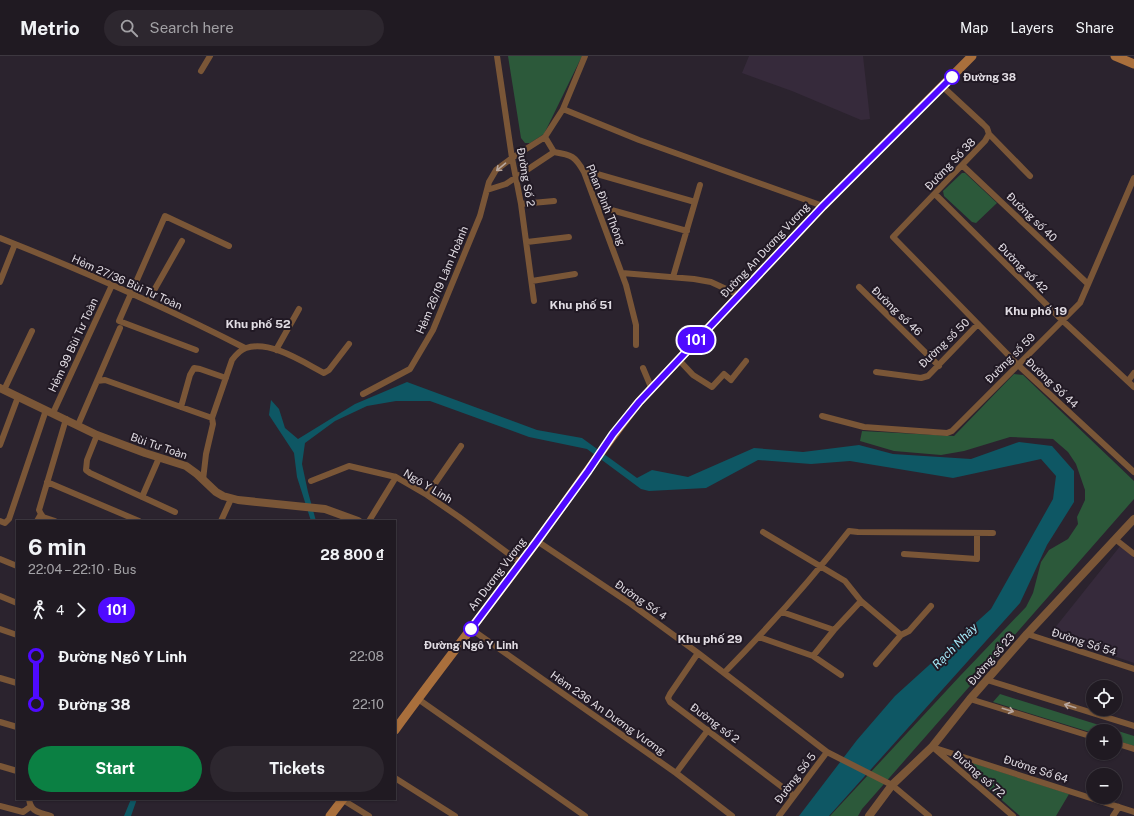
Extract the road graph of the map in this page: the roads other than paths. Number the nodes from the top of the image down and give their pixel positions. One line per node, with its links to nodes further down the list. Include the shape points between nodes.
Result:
1 (210, 56): 7 (street)
2 (497, 56): 13 (street, Đường Số 2)
3 (585, 56): 9 (street)
4 (972, 56): 8 (main road, Đường An Dương Vương)
5 (1115, 56): 6 (main road)
6 (1134, 64)
7 (201, 71)
8 (942, 86): 10 (street, Đường Số 38, via 987,128); 26 (main road, Đường An Dương Vương)
9 (563, 109): 11 (street); 26 (street, via 639,140)
10 (989, 134): 14 (street, Đường Số 38); 16 (street)
11 (545, 138): 12 (street); 13 (street, Hẻm 26/19 Lâm Hoành)
12 (554, 152): 15 (street, Phan Đình Thông, via 570,154); 17 (street)
13 (512, 158): 17 (street, Đường Số 2); 20 (street, Hẻm 26/19 Lâm Hoành, one-way to 20, via 496,170)
14 (962, 165): 21 (street, Đường Số 38); 40 (street, Đường số 40)
15 (583, 170): 23 (street); 25 (street, Phan Đình Thông)
16 (1030, 176)
17 (516, 177): 20 (street, via 506,184); 24 (street, Đường Số 2)
18 (1134, 178): 40 (street, Đường số 59)
19 (700, 185): 23 (street)
20 (487, 190): 70 (street, Hẻm 26/19 Lâm Hoành, via 480,216 433,330 410,369)
21 (935, 194): 29 (street, Đường Số 38); 48 (street, Đường số 42)
22 (554, 201): 24 (street)
23 (695, 202): 27 (street)
24 (521, 204): 32 (street, Đường Số 2)
25 (597, 206): 27 (street); 35 (street, Phan Đình Thông)
26 (823, 206): 44 (main road, Đường An Dương Vương)
27 (687, 231): 37 (street)
28 (569, 237): 32 (street)
29 (892, 237): 49 (street, Đường Số 44)
30 (0, 238): 33 (street, Hẻm 27/36 Bùi Tư Toàn)
31 (182, 241): 45 (street)
32 (527, 242): 38 (street, Đường Số 2)
33 (15, 244): 39 (street); 41 (street, Hẻm 27/36 Bùi Tư Toàn)
34 (229, 246): 43 (street, via 165,216)
35 (622, 273): 37 (street); 53 (street, Phan Đình Thông, via 636,325)
36 (575, 274): 38 (street)
37 (673, 277): 44 (street, via 711,282)
38 (532, 281): 46 (street, Đường Số 2)
39 (0, 282)
40 (1088, 284): 48 (street, Đường số 59, via 1080,303)
41 (112, 285): 43 (street, Hẻm 27/36 Bùi Tư Toàn); 73 (street, Hẻm 99 Bùi Tư Toàn)
42 (858, 287): 60 (street, Đường số 46)
43 (131, 294): 45 (street, Hẻm 27/36 Bùi Tư Toàn); 55 (street, via 119,320)
44 (739, 295): 57 (main road, Đường An Dương Vương)
45 (148, 301): 54 (street, Hẻm 27/36 Bùi Tư Toàn)
46 (534, 301)
47 (299, 309): 56 (street)
48 (1062, 320): 59 (street, Đường số 59); 66 (street, Đường số 42)
49 (978, 324): 59 (street, Đường Số 44); 60 (street, Đường số 50)
50 (120, 328): 65 (street)
51 (32, 331): 69 (street)
52 (349, 344): 56 (street, via 324,373)
53 (636, 345)
54 (245, 348): 56 (street); 64 (street, via 232,360)
55 (196, 350)
56 (276, 350)
57 (678, 359): 58 (street, via 693,376 712,387 724,374 731,380); 67 (main road, Đường An Dương Vương)
58 (746, 361)
59 (1017, 364): 74 (street, Đường số 59, via 956,427 947,433 864,427); 83 (street, Đường Số 44)
60 (939, 366): 62 (street, Đường số 50, via 928,376 921,378)
61 (643, 368): 67 (street)
62 (876, 372)
63 (1134, 373): 66 (street)
64 (226, 378): 72 (street, via 194,368); 75 (street)
65 (97, 381): 72 (street, via 105,380); 77 (street)
66 (1128, 381): 68 (street, Đường số 42)
67 (652, 387): 82 (main road, Đường An Dương Vương, via 613,434)
68 (1134, 387)
69 (2, 389): 71 (street, Bùi Tư Toàn)
70 (363, 394)
71 (18, 397): 73 (street, Bùi Tư Toàn); 79 (street)
72 (181, 406): 75 (street)
73 (49, 411): 76 (street, Bùi Tư Toàn); 100 (street, Hẻm 99 Bùi Tư Toàn, via 10,519 5,523)
74 (822, 416)
75 (212, 418): 85 (street)
76 (66, 419): 77 (street, Bùi Tư Toàn); 87 (street)
77 (78, 425): 78 (street, Bùi Tư Toàn)
78 (97, 435): 81 (street, Bùi Tư Toàn); 89 (street, via 86,470)
79 (0, 445)
80 (460, 446): 88 (street)
81 (159, 458): 85 (street, Bùi Tư Toàn, via 186,466); 89 (street)
82 (588, 471): 105 (main road, An Dương Vương)
83 (1134, 472)
84 (396, 478): 86 (street, Ngô Y Linh, via 349,466); 88 (street, Ngô Y Linh); 99 (street)
85 (203, 480): 90 (street, Bùi Tư Toàn, via 216,492)
86 (311, 481)
87 (47, 482): 92 (street); 96 (street)
88 (427, 496): 109 (street, Ngô Y Linh)
89 (142, 497): 91 (street)
90 (231, 499): 97 (street); 98 (street, Bùi Tư Toàn, via 316,508)
91 (175, 512)
92 (40, 514): 94 (street); 95 (street)
93 (1134, 519): 104 (street, Đường số 23)
94 (37, 520)
95 (52, 520)
96 (137, 520)
97 (221, 520)
98 (355, 520)
99 (370, 520)
100 (0, 521)
101 (763, 532): 111 (street)
102 (977, 533): 103 (street); 106 (street, via 977,560); 111 (street, via 849,531)
103 (993, 533)
104 (1115, 540): 107 (street); 120 (street, Đường số 23)
105 (537, 541): 109 (main road, An Dương Vương); 124 (street, Đường Số 4)
106 (904, 554)
107 (1134, 554)
108 (0, 559): 110 (street)
109 (521, 563): 118 (main road, An Dương Vương)
110 (16, 566)
111 (821, 567): 113 (street, via 845,581); 116 (street)
112 (0, 596): 114 (street)
113 (861, 601): 119 (street); 121 (street)
114 (16, 603)
115 (931, 606): 121 (street, via 909,631)
116 (782, 612): 119 (street); 123 (street)
117 (0, 629): 122 (street)
118 (471, 629): 134 (main road, An Dương Vương); 147 (street, Hẻm 236 An Dương Vương)
119 (834, 630): 125 (street)
120 (1027, 634): 127 (street, Đường Số 54); 131 (street, Đường số 23)
121 (901, 635): 126 (street)
122 (16, 636)
123 (759, 637): 125 (street); 128 (street)
124 (698, 653): 128 (street, Đường Số 4); 139 (street, Đường số 2, via 668,698)
125 (813, 656): 129 (street)
126 (876, 664)
127 (1134, 669)
128 (724, 673): 144 (street, Đường Số 4)
129 (841, 675)
130 (0, 678): 132 (street)
131 (987, 680): 133 (street, Đường số 23); 136 (street, one-way to 131)
132 (16, 683)
133 (970, 698): 140 (street, one-way to 140); 142 (street, Đường số 23)
134 (418, 699): 138 (main road, An Dương Vương); 162 (street)
135 (0, 722): 137 (street)
136 (1134, 726)
137 (16, 727)
138 (396, 729)
139 (708, 730): 147 (street); 150 (street, Đường số 2)
140 (1086, 734)
141 (1122, 745): 143 (street)
142 (932, 747): 149 (street, Đường số 23); 156 (street, Đường Số 64); 167 (street, Đường số 72)
143 (1134, 749)
144 (827, 752): 149 (street, Đường Số 4); 150 (street, Đường Số 5)
145 (0, 766): 146 (street)
146 (16, 771)
147 (676, 773): 163 (street, Hẻm 236 An Dương Vương)
148 (396, 779): 161 (street)
149 (892, 785): 165 (street, Đường số 23); 166 (street, Đường Số 4)
150 (794, 796): 164 (street, Đường Số 5)
151 (29, 800): 155 (street)
152 (342, 800): 159 (main road)
153 (345, 800): 160 (street)
154 (0, 806): 155 (street, via 23,812)
155 (30, 807): 158 (street)
156 (1120, 807): 157 (street, Đường Số 64); 168 (street)
157 (1134, 812)
158 (51, 816)
159 (330, 816)
160 (369, 816)
161 (455, 816)
162 (585, 816)
163 (732, 816)
164 (779, 816)
165 (869, 816)
166 (929, 816)
167 (1013, 816)
168 (1113, 816)

